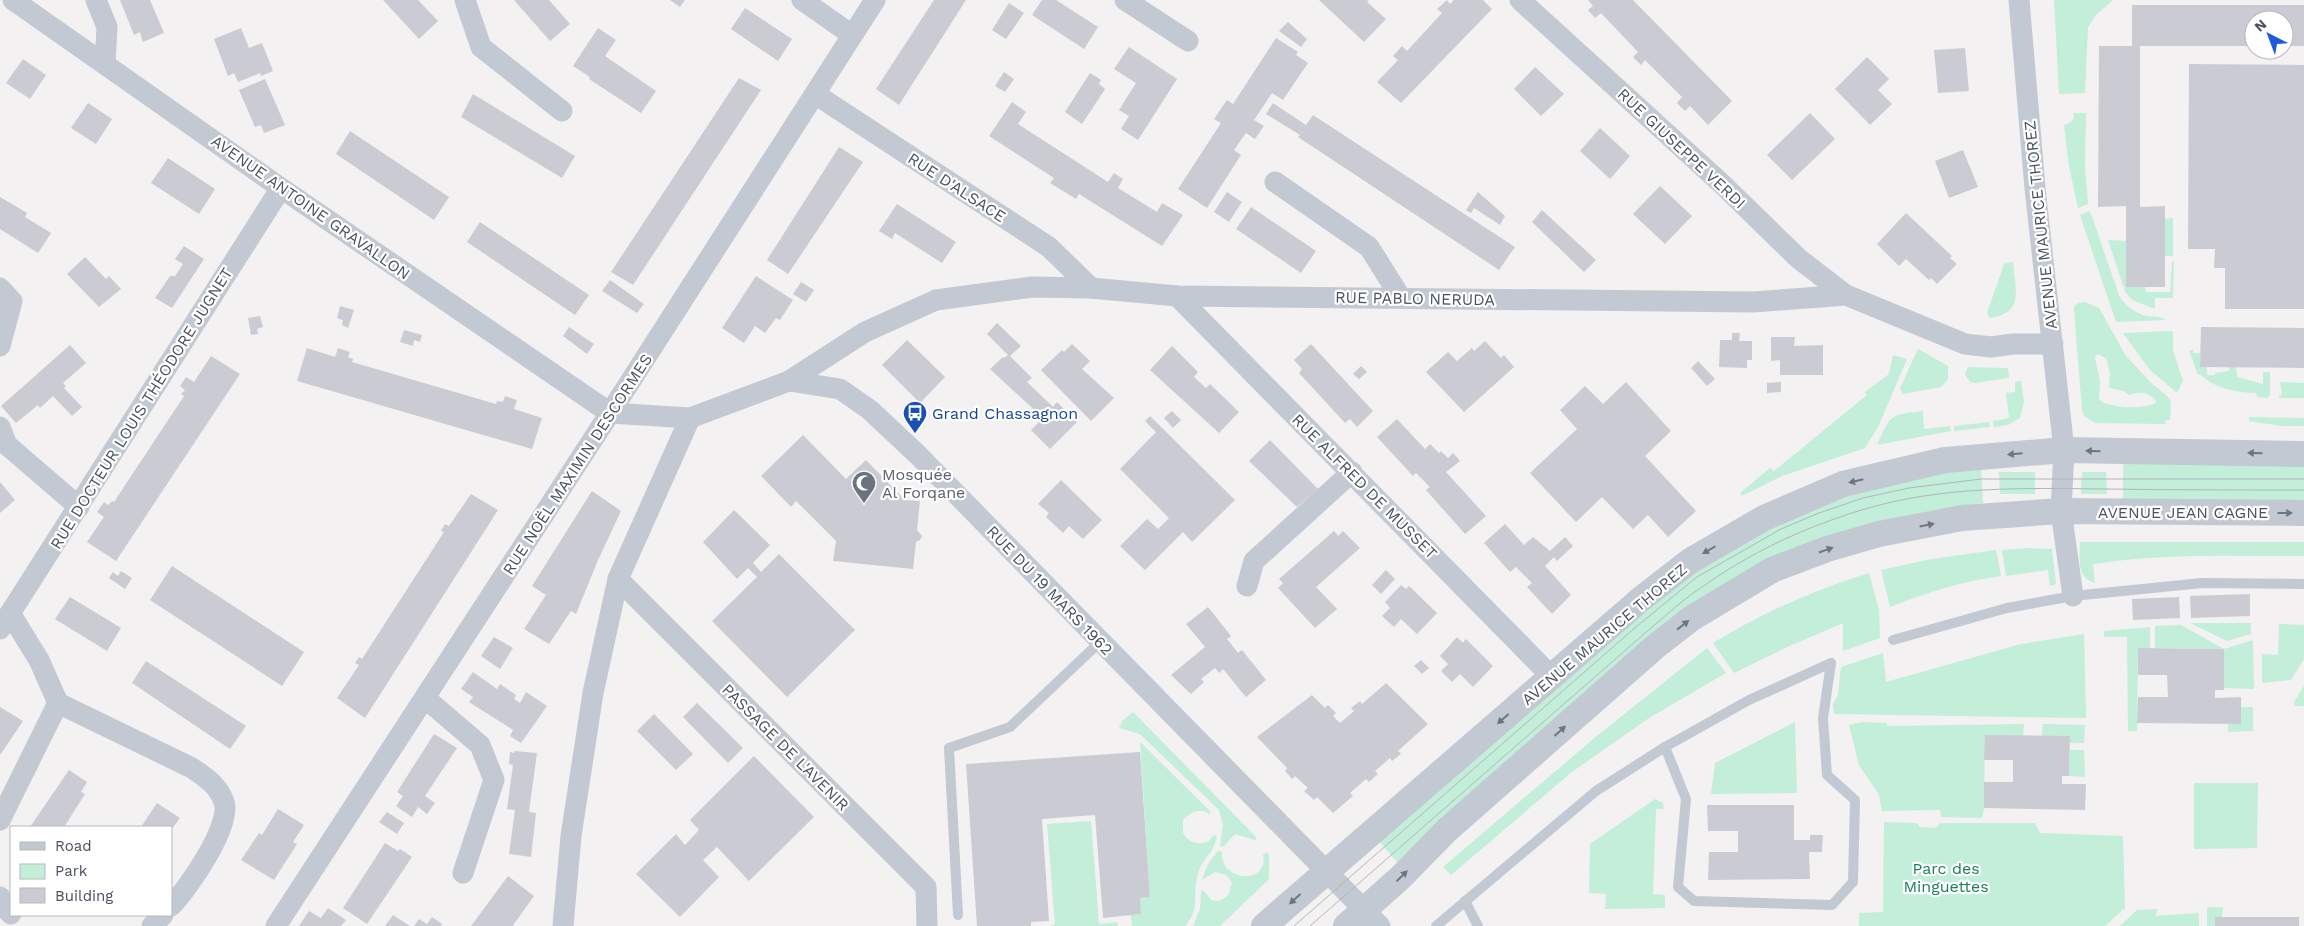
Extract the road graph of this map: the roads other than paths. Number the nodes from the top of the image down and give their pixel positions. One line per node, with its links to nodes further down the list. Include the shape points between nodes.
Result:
1 (12, 0): 11 (street, AVENUE ANTOINE GRAVALLON)
2 (96, 0): 11 (street, via 107,26)
3 (465, 0): 13 (street, via 481,47)
4 (802, 0): 9 (street)
5 (875, 0): 9 (street, RUE NOËL MAXIMIN DESCORMES)
6 (1125, 0): 10 (street)
7 (1520, 0): 18 (street, RUE GIUSEPPE VERDI, via 1722,184 1799,259)
8 (2019, 0): 21 (street, AVENUE MAURICE THOREZ, via 2035,188)
9 (852, 35): 12 (street, RUE NOËL MAXIMIN DESCORMES)
10 (1188, 41)
11 (105, 64): 15 (street, AVENUE ANTOINE GRAVALLON)
12 (815, 94): 17 (street, RUE D'ALSACE, via 1049,247); 24 (street, RUE NOËL MAXIMIN DESCORMES)
13 (562, 111)
14 (1275, 182): 20 (street, via 1369,247)
15 (281, 188): 24 (street, AVENUE ANTOINE GRAVALLON); 30 (street, RUE DOCTEUR LOUIS THÉODORE JUGNET)
16 (0, 288): 22 (street, via 12,301)
17 (1091, 288): 19 (street, RUE PABLO NERUDA); 23 (street, RUE PABLO NERUDA, via 1032,286 936,300 865,332)
18 (1846, 295): 20 (street, RUE PABLO NERUDA, via 1753,302); 21 (street, RUE PABLO NERUDA, via 1965,344 1991,347)
19 (1177, 296): 20 (street, RUE PABLO NERUDA); 29 (street, RUE ALFRED DE MUSSET)
20 (1401, 298)
21 (2053, 344): 27 (street, AVENUE MAURICE THOREZ)
22 (0, 346)
23 (789, 381): 25 (street, RUE DU 19 MARS 1962); 39 (street, RUE DU 19 MARS 1962, via 840,389 870,410)
24 (610, 413): 25 (street); 41 (street, RUE NOËL MAXIMIN DESCORMES)
25 (690, 418): 33 (street)
26 (0, 427): 30 (street, via 8,445)
27 (2064, 450): 28 (street, one-way to 27); 31 (street, AVENUE MAURICE THOREZ); 40 (street, AVENUE MAURICE THOREZ, one-way to 40, via 1945,460 1843,484 1764,518 1690,561)
28 (2304, 454)
29 (1352, 472): 35 (street, via 1254,561); 40 (street, RUE ALFRED DE MUSSET)
30 (79, 507): 37 (street, RUE DOCTEUR LOUIS THÉODORE JUGNET)
31 (2061, 511): 32 (street, AVENUE JEAN CAGNE, one-way to 32); 36 (street, AVENUE MAURICE THOREZ); 54 (street, one-way to 31, via 1447,830 1656,646 1692,618 1772,570 1827,550 1907,529 1962,518)
32 (2304, 513)
33 (618, 579): 58 (street, via 593,693 572,836); 59 (street, PASSAGE DE L'AVENIR, via 926,887)
34 (2304, 584): 36 (lane, via 2202,583)
35 (1247, 586)
36 (2073, 596): 38 (lane, via 2007,608)
37 (5, 621): 42 (street, via 39,660)
38 (1893, 640)
39 (1101, 641): 45 (street, RUE DU 19 MARS 1962); 51 (lane, via 1010,727 949,748)
40 (1552, 677): 45 (street, AVENUE MAURICE THOREZ, one-way to 45)
41 (425, 698): 46 (street, via 480,745 494,780); 57 (street, RUE NOËL MAXIMIN DESCORMES)
42 (58, 703): 44 (street); 49 (street, via 192,768 213,782 225,803 222,828 187,890)
43 (1665, 747): 43 (lane, via 1750,700 1831,663 1823,718 1827,775 1854,800 1853,882 1832,905 1694,901 1678,887 1686,799); 48 (lane, via 1596,791)
44 (0, 820)
45 (1326, 871): 54 (street, RUE DU 19 MARS 1962); 60 (street, AVENUE MAURICE THOREZ, one-way to 60)
46 (463, 873)
47 (0, 897): 50 (street)
48 (1465, 901): 62 (lane); 63 (lane)
49 (172, 905)
50 (10, 912)
51 (958, 915)
52 (14, 916): 55 (street)
53 (162, 916): 56 (street)
54 (1373, 918): 61 (street)
55 (23, 926)
56 (152, 926)
57 (276, 926)
58 (563, 926)
59 (927, 926)
60 (1264, 926)
61 (1346, 926)
62 (1436, 926)
63 (1478, 926)

